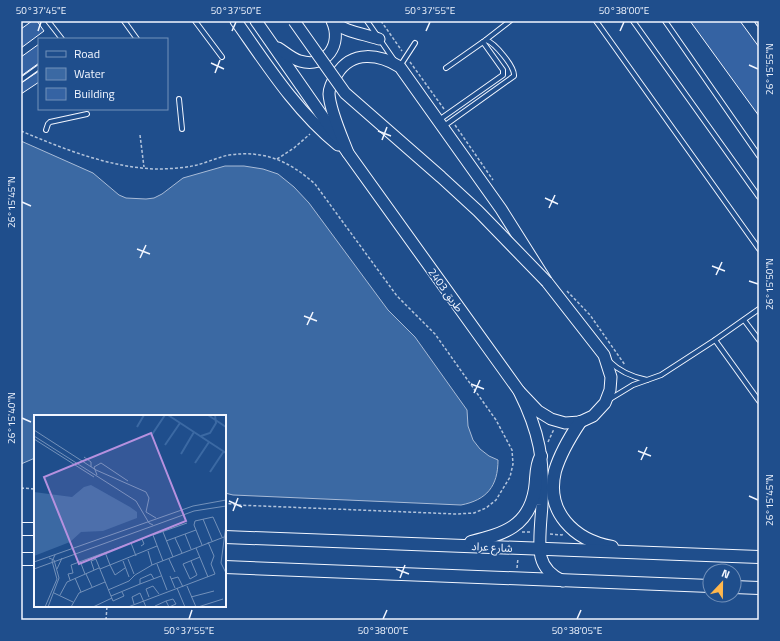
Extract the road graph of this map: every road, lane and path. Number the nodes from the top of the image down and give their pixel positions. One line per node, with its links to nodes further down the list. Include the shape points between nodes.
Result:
1 (48, 21): 15 (lane)
2 (124, 21): 16 (lane)
3 (195, 21): 21 (lane)
4 (236, 21): 29 (main road, via 297,106)
5 (256, 21): 19 (main road, طريق 2403)
6 (332, 21): 17 (main road, via 347,29); 19 (main road, via 336,34 332,49 328,55 314,62 299,61)
7 (367, 21): 17 (lane)
8 (510, 21): 18 (lane)
9 (596, 21): 39 (lane)
10 (633, 21): 38 (lane)
11 (665, 21): 35 (lane)
12 (757, 21): 14 (lane)
13 (298, 24): 40 (main road, bridge, via 345,93 473,206)
14 (759, 24)
15 (61, 38)
16 (136, 38)
17 (379, 39): 22 (lane)
18 (485, 41): 24 (lane); 28 (lane, via 503,70 503,75); 28 (lane, via 493,43 498,48 514,71 514,76)
19 (271, 43): 34 (main road, طريق 2403)
20 (415, 43): 22 (lane)
21 (222, 57)
22 (400, 67): 28 (main road); 34 (main road, via 380,57 365,56 352,60 340,69 329,93)
23 (38, 68): 25 (lane)
24 (446, 68)
25 (21, 80)
26 (179, 99): 30 (lane)
27 (86, 114): 31 (lane, via 50,122)
28 (440, 125): 40 (main road, via 501,209)
29 (317, 128): 34 (main road); 36 (path)
30 (182, 129)
31 (46, 130)
32 (21, 131): 37 (path, via 88,156)
33 (140, 135): 37 (path)
34 (348, 154): 47 (main road, طريق 2403)
35 (759, 156)
36 (277, 159): 37 (path, via 248,154 176,168); 56 (path, via 298,170 315,184 397,296 435,334 505,435 512,450 513,464 510,477 496,500 486,508 474,512)
37 (144, 168)
38 (759, 197)
39 (759, 249)
40 (547, 282): 45 (main road)
41 (759, 308): 42 (lane)
42 (744, 320): 43 (lane); 44 (lane)
43 (715, 340): 46 (lane, via 662,375); 48 (lane)
44 (759, 340)
45 (604, 355): 46 (lane, via 626,374); 49 (main road, via 611,377)
46 (649, 380): 49 (lane, via 633,385)
47 (519, 391): 50 (main road, via 538,411); 53 (main road, طريق 2403, via 538,436)
48 (759, 401)
49 (605, 403): 51 (main road, via 593,416)
50 (558, 421): 51 (main road); 52 (path)
51 (580, 422): 63 (main road, via 555,471 554,495 563,518 578,534 592,541)
52 (548, 442)
53 (541, 456): 60 (main road, via 532,501 515,526); 62 (main road, طريق 2403, via 543,482)
54 (21, 488): 55 (path)
55 (34, 489)
56 (226, 503)
57 (21, 529): 58 (main road)
58 (34, 530)
59 (226, 537): 60 (main road, شارع عراد)
60 (459, 546): 61 (main road, شارع عراد)
61 (518, 548): 62 (main road, شارع عراد); 68 (path)
62 (540, 549): 63 (main road, شارع عراد); 69 (main road, طريق 2403, via 540,556 546,569)
63 (641, 552): 64 (main road, شارع عراد)
64 (759, 557)
65 (21, 559): 66 (main road)
66 (34, 559)
67 (226, 567): 68 (main road)
68 (517, 579): 69 (main road)
69 (562, 581): 70 (main road)
70 (702, 586)
71 (742, 587): 72 (main road)
72 (759, 588)
73 (107, 607): 74 (path)
74 (106, 620)

